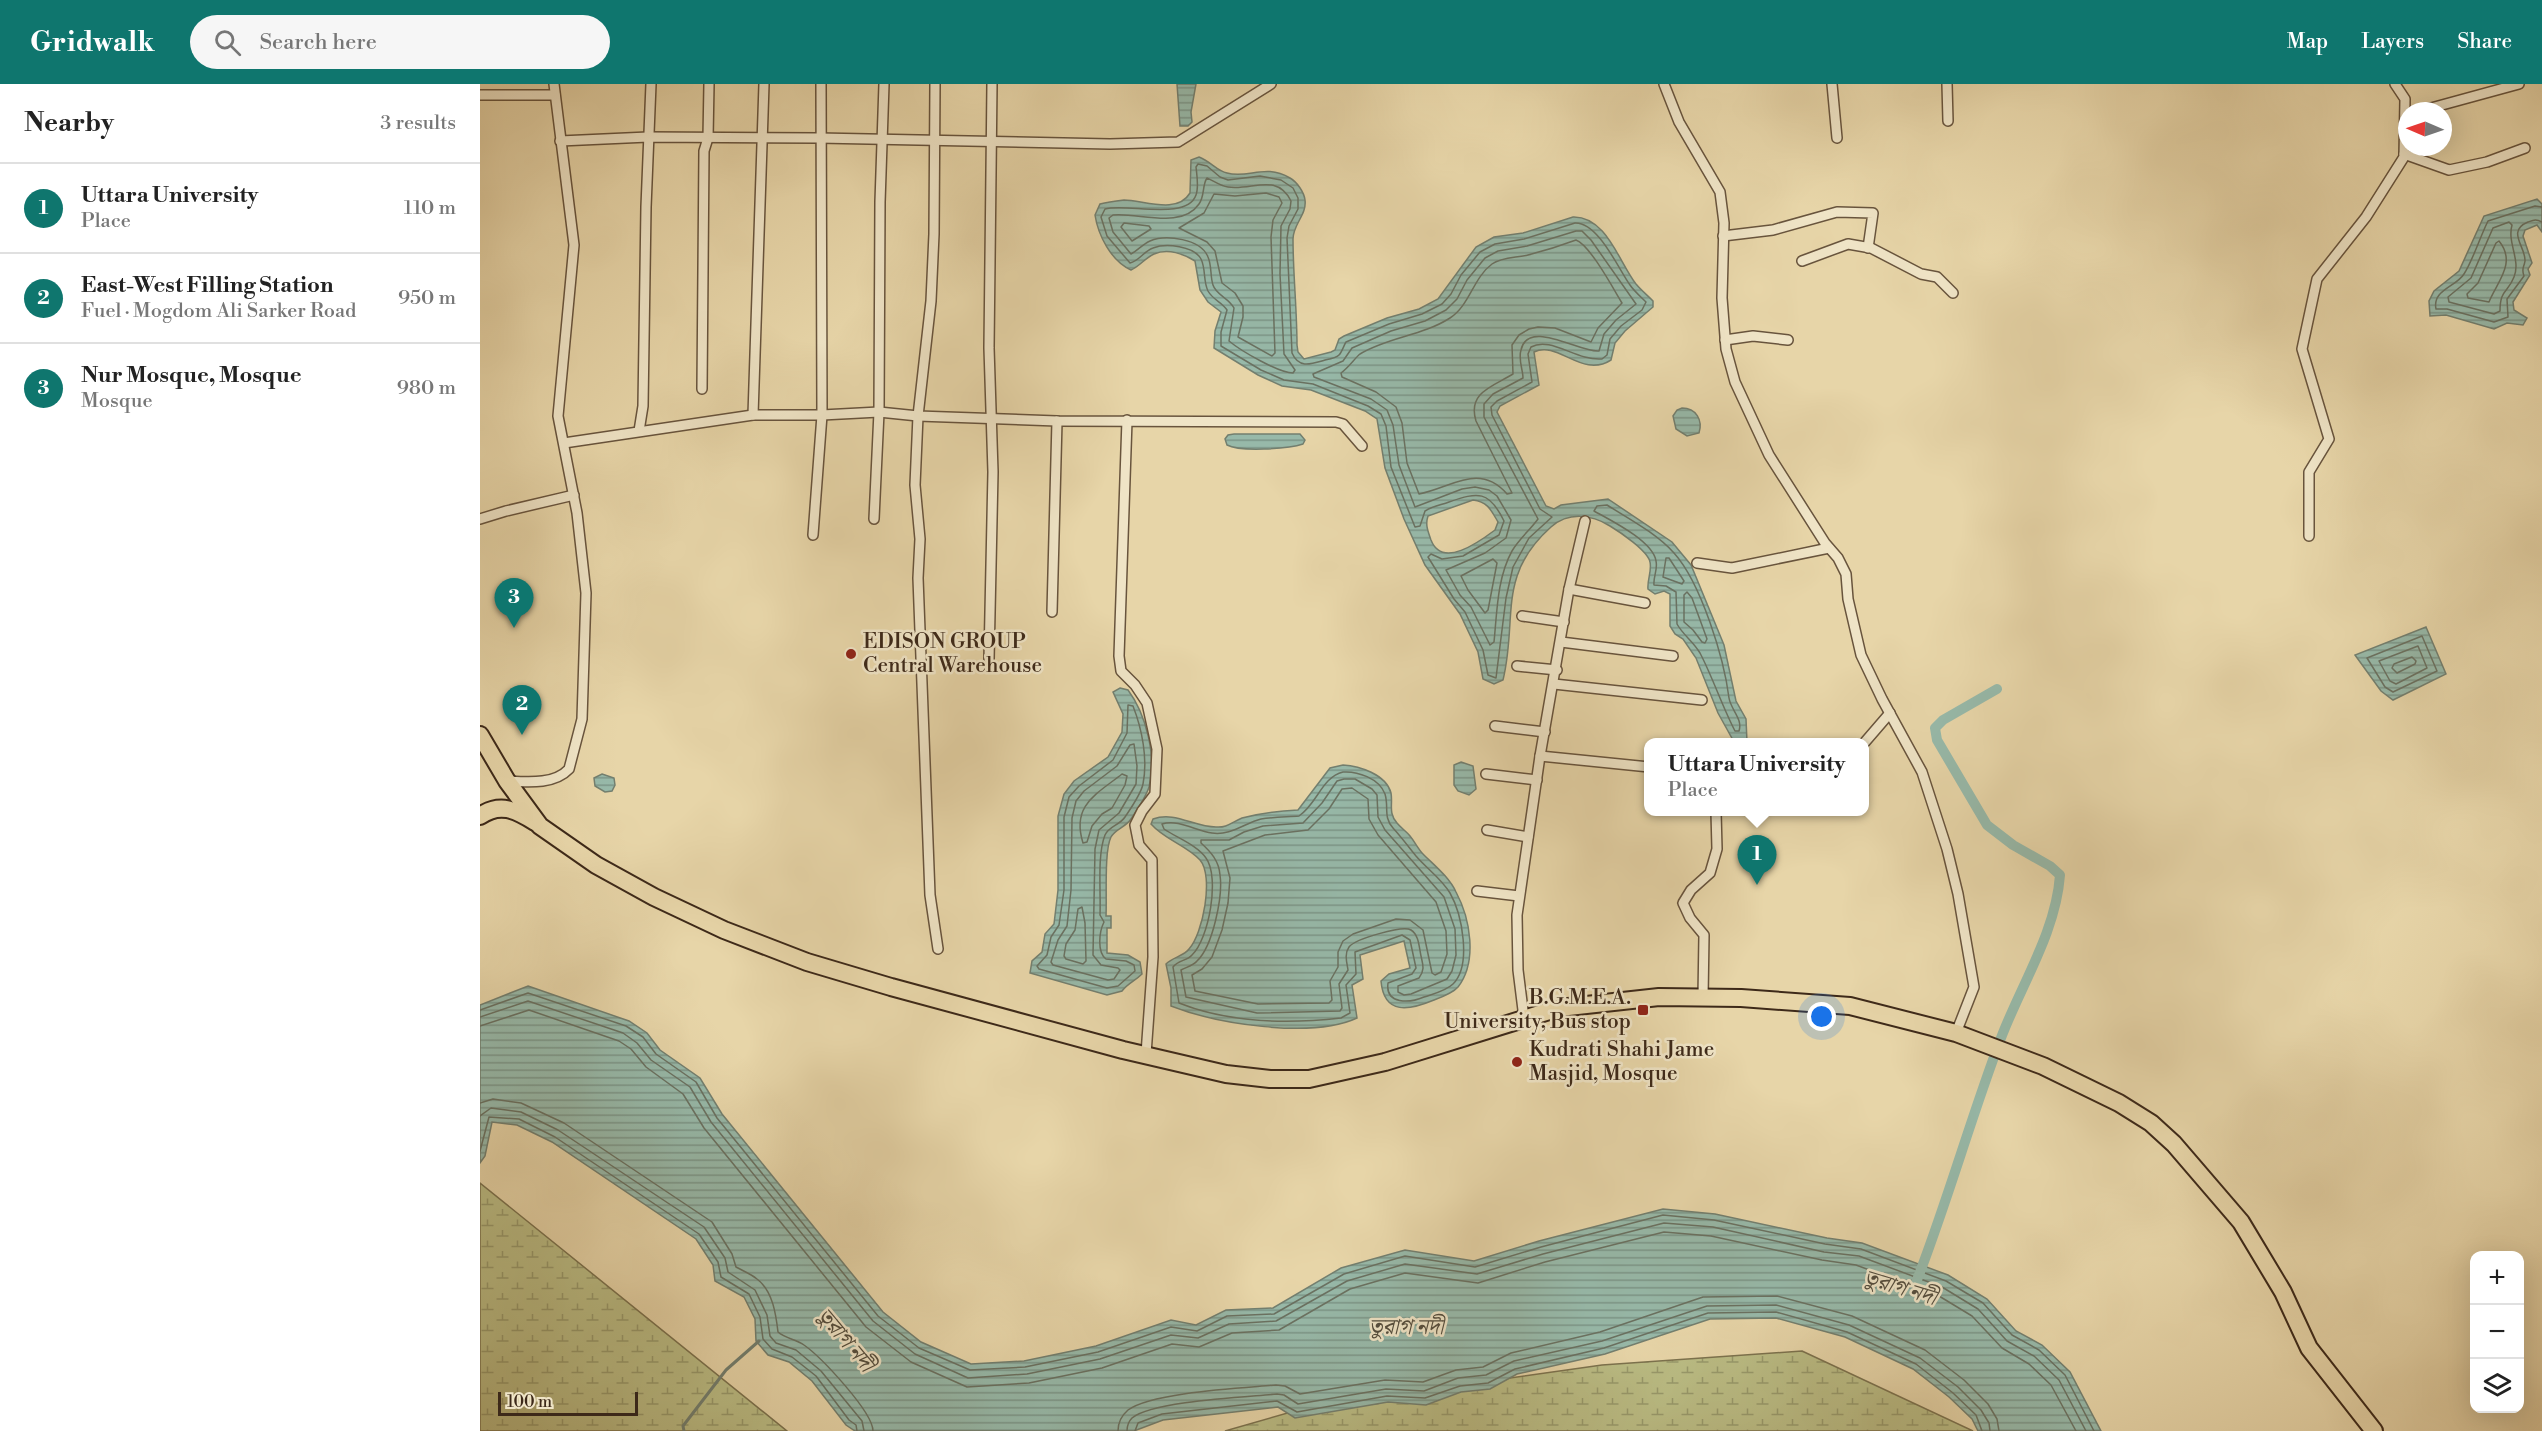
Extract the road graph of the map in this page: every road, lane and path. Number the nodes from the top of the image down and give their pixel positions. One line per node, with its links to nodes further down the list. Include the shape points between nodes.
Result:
1 (554, 84): 16 (street)
2 (651, 84): 20 (street)
3 (709, 84): 21 (street)
4 (764, 84): 24 (street)
5 (821, 84): 22 (street)
6 (885, 84): 25 (street)
7 (935, 84): 27 (street)
8 (992, 84): 28 (street)
9 (1271, 84): 28 (street, via 1178,142)
10 (1664, 84): 32 (street, via 1679,122 1720,192)
11 (1832, 84): 23 (street)
12 (1947, 84): 19 (street)
13 (2395, 84): 17 (street)
14 (2519, 84): 18 (street)
15 (480, 95): 16 (street)
16 (555, 95): 26 (street)
17 (2405, 102)
18 (2452, 102)
19 (1948, 121)
20 (648, 138): 21 (street); 26 (street); 46 (street, via 643,406)
21 (708, 138): 24 (street); 38 (street, via 704,151)
22 (819, 138): 24 (street); 25 (street); 41 (street)
23 (1837, 138)
24 (762, 139): 40 (street)
25 (884, 139): 27 (street); 39 (street)
26 (560, 141): 47 (street, via 574,245 558,416)
27 (933, 141): 28 (street); 42 (street, via 931,301)
28 (992, 142): 43 (street)
29 (2525, 148): 31 (street, via 2449,170)
30 (2403, 156): 54 (street, via 2366,216 2317,279 2302,349 2329,439 2309,472)
31 (2410, 156)
32 (1723, 236): 33 (street, via 1773,230 1837,212 1873,213); 36 (street)
33 (1868, 248): 34 (street, via 1848,244); 35 (street, via 1921,274 1937,277)
34 (1802, 261)
35 (1953, 293)
36 (1725, 340): 37 (street, via 1753,336); 55 (street, via 1735,382 1769,455)
37 (1788, 340)
38 (702, 389)
39 (879, 412): 41 (street); 42 (street); 51 (street)
40 (753, 415): 41 (street); 46 (street)
41 (822, 415): 53 (street)
42 (918, 416): 43 (street); 86 (street, via 915,485 920,539 924,755 930,896)
43 (991, 417): 45 (street); 64 (street)
44 (1127, 420): 45 (street); 48 (street, via 1336,422 1343,424); 90 (street, via 1119,656 1121,671 1147,703 1157,749 1155,794 1136,825 1139,845 1152,860 1153,957)
45 (1057, 421): 59 (street)
46 (639, 431): 47 (street)
47 (564, 443): 49 (street)
48 (1362, 446)
49 (574, 495): 50 (street); 78 (street, via 586,593 582,719 569,769 564,774 532,782)
50 (480, 519)
51 (874, 519)
52 (1585, 521): 57 (street)
53 (813, 535)
54 (2309, 536)
55 (1829, 548): 56 (street, via 1732,568); 69 (street, via 1846,574 1861,655)
56 (1697, 563)
57 (1569, 589): 58 (street); 61 (street)
58 (1645, 603)
59 (1052, 612)
60 (1522, 616): 61 (street)
61 (1564, 622): 62 (street)
62 (1561, 642): 63 (street); 66 (street)
63 (1673, 656)
64 (989, 658)
65 (1517, 666): 66 (street)
66 (1557, 670): 67 (street)
67 (1554, 684): 68 (street); 71 (street)
68 (1702, 700)
69 (1890, 713): 73 (street); 89 (street, via 1922,772 1958,894 1974,987)
70 (1494, 726): 71 (street)
71 (1545, 732): 74 (street)
72 (480, 735): 78 (highway)
73 (1868, 738)
74 (1540, 756): 75 (street); 77 (street)
75 (1644, 766)
76 (1486, 774): 77 (street)
77 (1537, 780): 83 (street)
78 (507, 781): 81 (highway)
79 (480, 816): 81 (highway, via 500,807 524,815)
80 (1716, 816): 87 (street, via 1717,849 1710,873 1683,903 1704,934)
81 (540, 826): 90 (highway, via 596,865 654,897 724,930 807,962)
82 (1487, 831): 83 (street)
83 (1528, 837): 85 (street)
84 (1477, 891): 85 (street)
85 (1519, 896): 88 (street, via 1518,970)
86 (938, 949)
87 (1703, 997): 88 (highway, via 1612,1000); 89 (highway, via 1850,1006)
88 (1524, 1018): 90 (highway, via 1385,1062 1309,1079 1226,1074)
89 (1961, 1035): 91 (highway, via 2043,1066 2119,1102 2151,1122 2174,1144 2241,1222 2283,1292 2309,1348)
90 (1146, 1054)
91 (2374, 1431)

